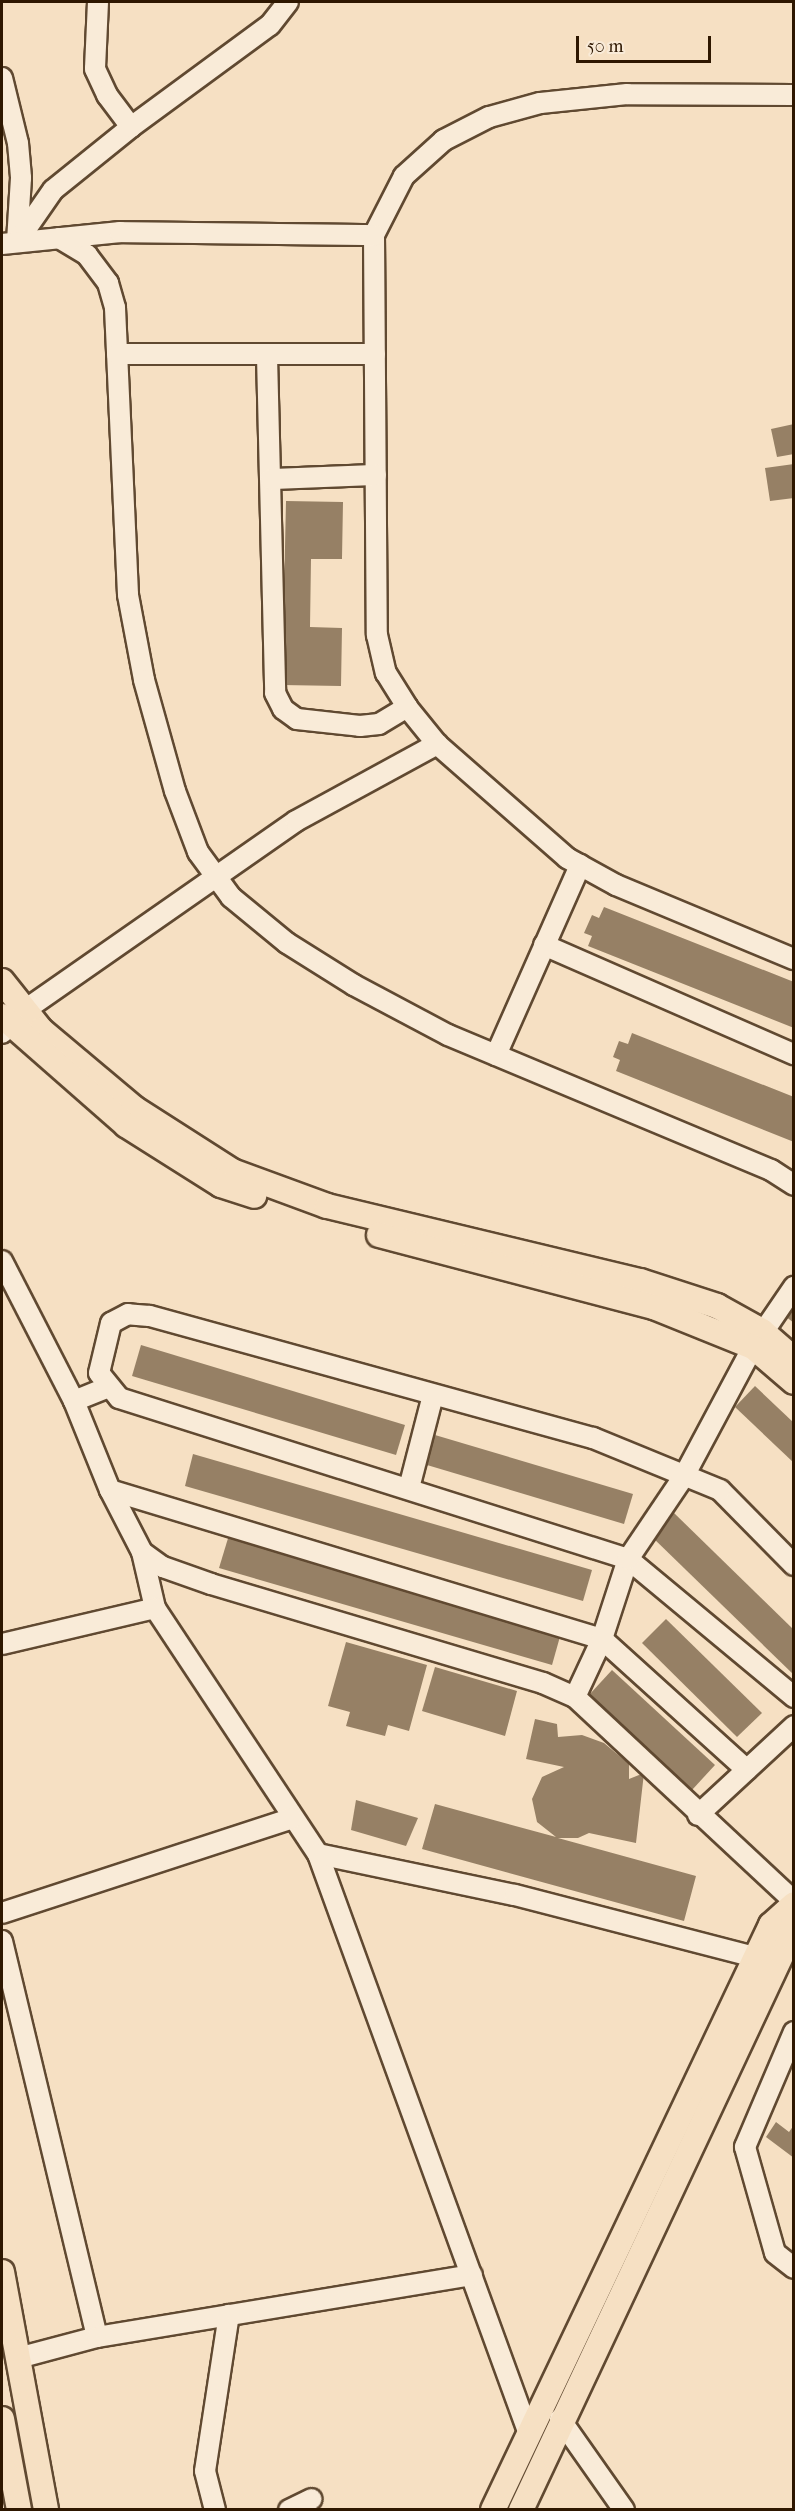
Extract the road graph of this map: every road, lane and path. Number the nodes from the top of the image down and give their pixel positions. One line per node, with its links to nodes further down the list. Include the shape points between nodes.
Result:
1 (98, 2): 5 (street, via 95,69 107,95)
2 (288, 2): 5 (street, via 270,25)
3 (2, 78): 8 (street, via 19,154)
4 (794, 95): 6 (street, via 627,94 540,103 489,117 444,140 404,176)
5 (131, 127): 8 (street, via 53,190)
6 (374, 235): 7 (street, via 120,232); 10 (street)
7 (58, 238): 8 (street); 9 (street, via 87,255 108,283 115,308)
8 (9, 243)
9 (117, 354): 11 (street); 17 (street, via 128,595 144,681 175,791 198,852)
10 (375, 354): 11 (street); 12 (street)
11 (267, 356): 13 (street)
12 (376, 475): 13 (street); 14 (street, via 377,635 387,673)
13 (271, 478): 14 (street, via 274,693 283,709 297,718 360,726 379,724)
14 (407, 707): 15 (street)
15 (437, 744): 16 (street, via 496,798); 17 (street, via 296,821)
16 (580, 865): 18 (street); 19 (street, via 616,885)
17 (216, 876): 21 (street); 23 (street, via 231,897 287,943 375,996)
18 (544, 945): 22 (street); 23 (street)
19 (794, 959)
20 (2, 981): 21 (main road)
21 (9, 1021): 27 (main road, via 126,1125 221,1185 318,1219 654,1307)
22 (794, 1054)
23 (496, 1055): 24 (street, via 771,1170)
24 (794, 1185)
25 (2, 1261): 32 (street)
26 (794, 1287): 27 (street)
27 (758, 1339): 28 (main road); 29 (main road); 33 (street)
28 (794, 1359)
29 (794, 1382)
30 (108, 1387): 31 (street, via 99,1373 111,1323 128,1314 149,1316); 32 (street); 34 (street, via 119,1398)
31 (433, 1395): 33 (street, via 593,1437); 34 (street)
32 (74, 1401): 35 (street)
33 (684, 1476): 37 (street); 38 (street, via 720,1490)
34 (409, 1488): 37 (street)
35 (110, 1490): 36 (street); 40 (street)
36 (142, 1552): 39 (street); 42 (street, via 164,1567 211,1584 543,1683)
37 (628, 1559): 40 (street); 43 (street)
38 (794, 1565)
39 (155, 1608): 41 (street); 47 (street)
40 (602, 1640): 42 (street); 45 (street)
41 (2, 1644)
42 (575, 1697): 46 (street)
43 (794, 1697)
44 (794, 1726): 45 (street)
45 (747, 1770): 46 (street)
46 (698, 1815): 49 (street)
47 (292, 1818): 48 (street); 50 (street)
48 (318, 1854): 53 (street, via 514,1895); 57 (street)
49 (794, 1902): 53 (main road, via 771,1924)
50 (2, 1913)
51 (794, 1919): 62 (main road, via 786,1946)
52 (2, 1941): 59 (street)
53 (755, 1957): 63 (main road)
54 (794, 2032): 55 (street, via 745,2147 775,2253)
55 (794, 2268)
56 (2, 2272): 60 (main road)
57 (472, 2275): 58 (street); 63 (street)
58 (228, 2315): 59 (street); 67 (street, via 205,2470)
59 (97, 2337): 60 (street)
60 (18, 2358): 66 (main road)
61 (2, 2419): 65 (main road)
62 (560, 2419): 70 (main road); 71 (street)
63 (530, 2434): 69 (main road)
64 (312, 2499): 68 (street)
65 (19, 2510)
66 (46, 2510)
67 (215, 2510)
68 (289, 2510)
69 (493, 2510)
70 (520, 2510)
71 (624, 2510)

